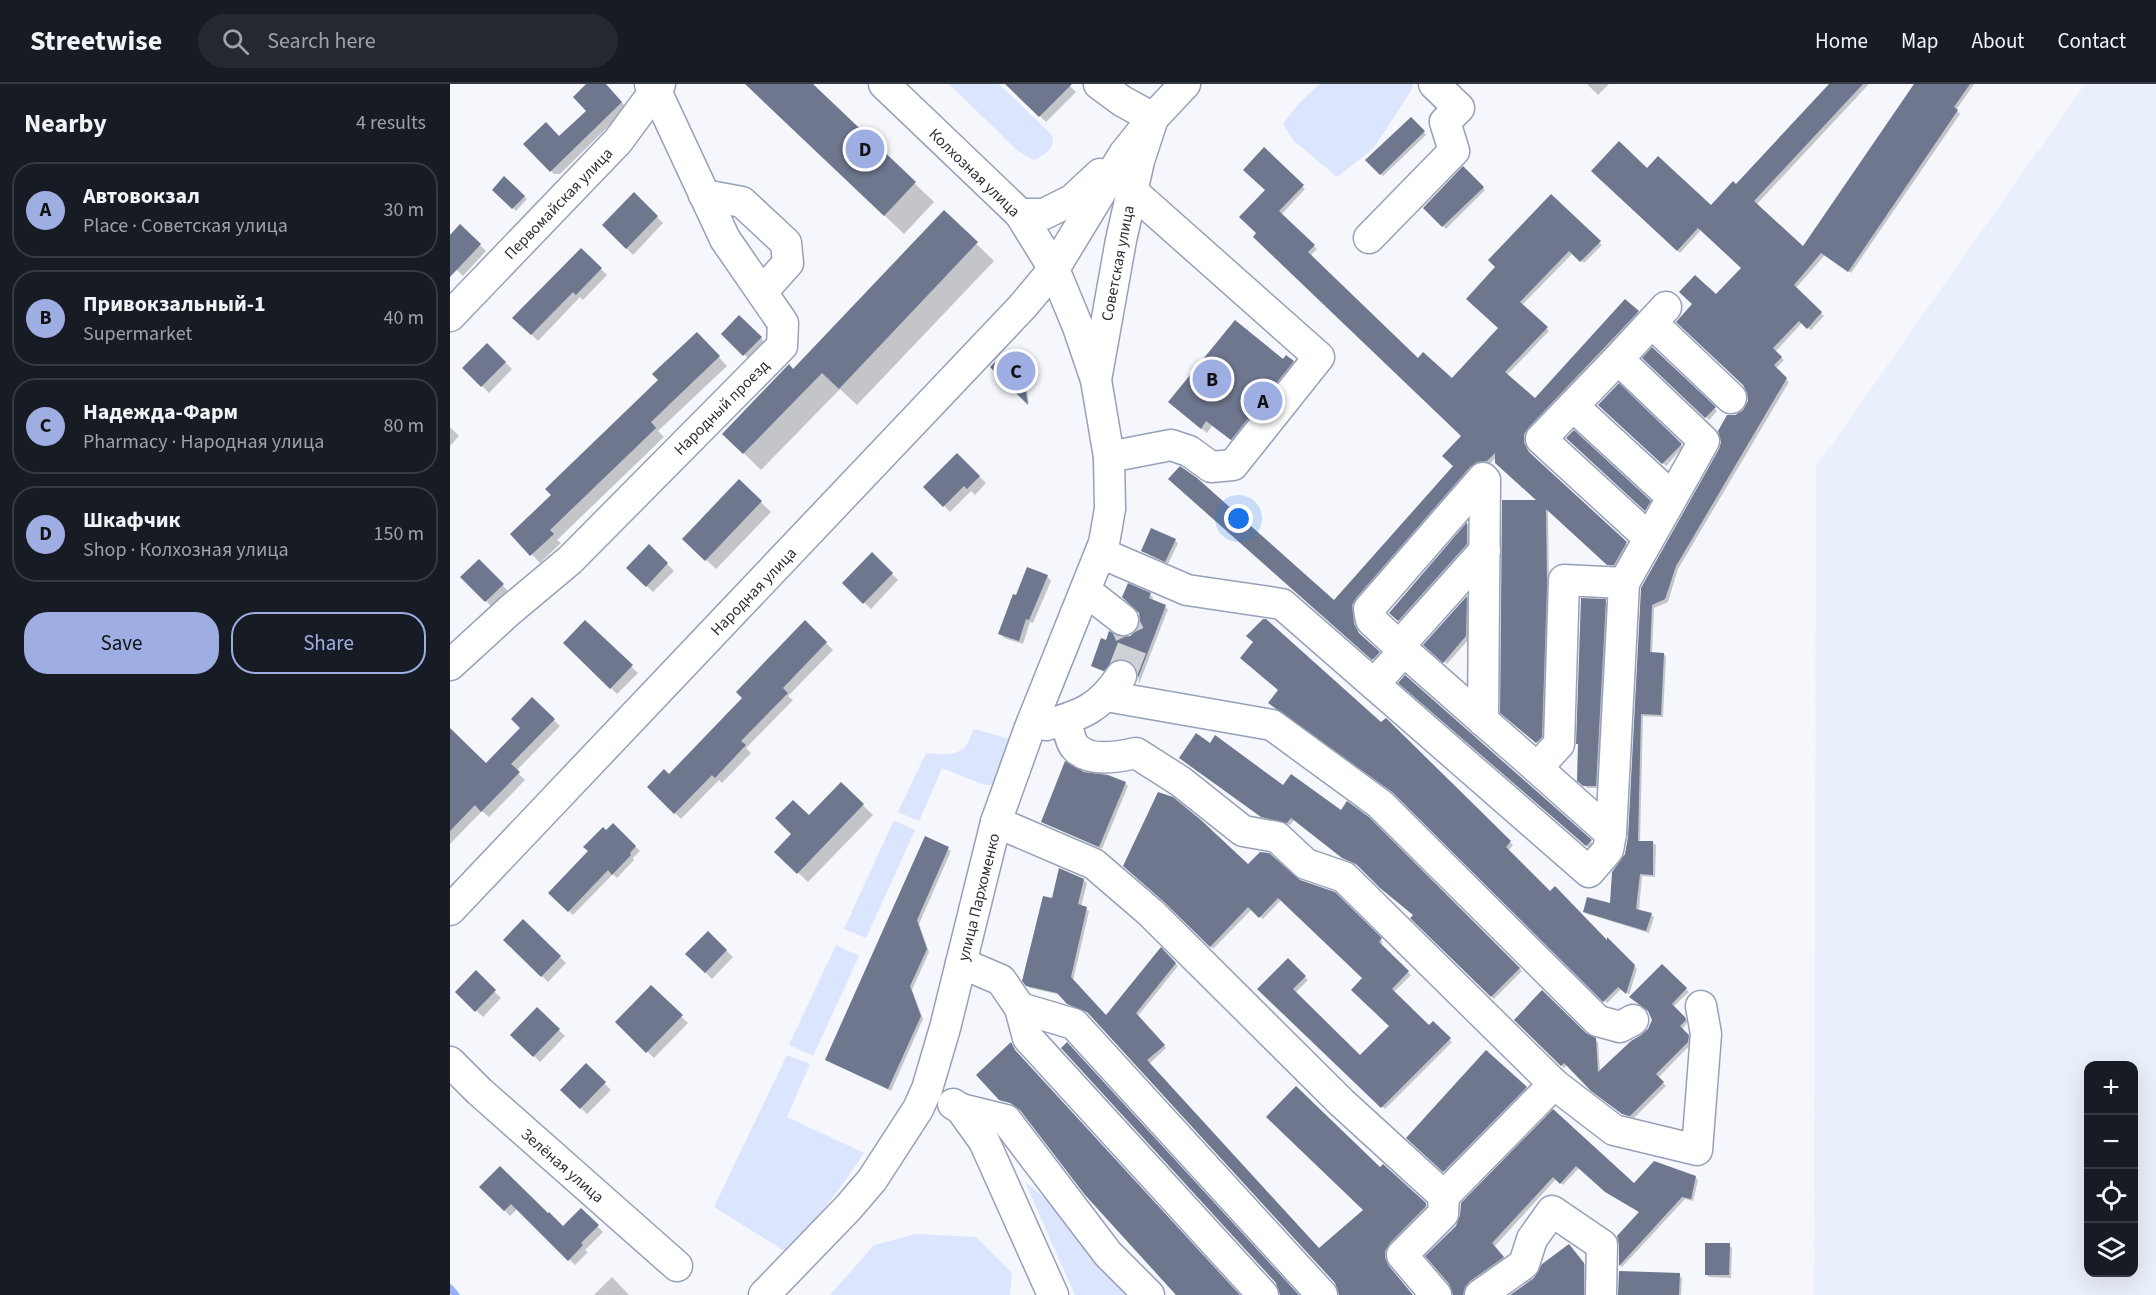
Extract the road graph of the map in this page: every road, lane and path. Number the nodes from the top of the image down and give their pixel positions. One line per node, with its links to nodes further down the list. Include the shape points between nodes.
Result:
1 (884, 84): 10 (street, Колхозная улица)
2 (1099, 84): 6 (street)
3 (1185, 84): 6 (street, Советская улица)
4 (1434, 84): 11 (street, via 1459,108 1445,122 1454,151)
5 (655, 86): 9 (street, Народный проезд); 14 (street, Первомайская улица, via 618,141)
6 (1153, 118): 7 (street); 8 (street, Советская улица)
7 (1124, 154): 10 (street, via 1072,200 1044,214); 12 (street, Народная улица)
8 (1132, 191): 16 (street, Советская улица); 19 (street, via 1319,357 1233,465 1211,467 1190,451 1171,445)
9 (704, 195): 13 (street, Народный проезд, via 725,239); 13 (street, via 742,202 786,243 788,263)
10 (1020, 214): 12 (street, Колхозная улица)
11 (1369, 238)
12 (1054, 269): 16 (street); 36 (street, Народная улица)
13 (762, 292): 28 (street, Народный проезд, via 783,324 782,346 570,560)
14 (450, 316)
15 (1618, 359): 17 (street, via 1659,315); 18 (street); 20 (street, via 1704,441)
16 (1096, 380): 19 (street, Советская улица)
17 (1731, 398)
18 (1573, 406): 20 (street); 21 (street, via 1541,439)
19 (1108, 457): 23 (street, улица Пархоменко, via 1110,509)
20 (1672, 496): 21 (street)
21 (1649, 538): 24 (street)
22 (1485, 550): 27 (street); 27 (street, via 1483,478 1369,609 1371,620); 31 (street)
23 (1101, 553): 25 (street, улица Пархоменко); 29 (street, via 1187,590 1282,604)
24 (1624, 583): 33 (street, via 1564,580 1558,744); 35 (street)
25 (1086, 591): 26 (street); 32 (street, улица Пархоменко)
26 (1123, 620)
27 (1401, 649): 29 (street); 31 (street)
28 (450, 665)
29 (1374, 684): 35 (street, via 1589,872 1608,850)
30 (1066, 720): 32 (street); 40 (street, via 1087,712 1113,686 1272,725 1380,804 1598,1021 1620,1027); 42 (street, via 1074,746 1086,756 1117,758 1136,753 1180,781 1243,831 1277,837 1305,864 1344,877)
31 (1483, 721): 33 (street)
32 (1029, 730): 34 (street, улица Пархоменко)
33 (1537, 768): 35 (street)
34 (996, 822): 37 (street, улица Пархоменко); 45 (street, via 1094,864)
35 (1611, 834)
36 (450, 910)
37 (961, 963): 39 (street, via 1001,980); 43 (street, улица Пархоменко)
38 (1701, 1006): 42 (street, via 1706,1034 1697,1150 1614,1130)
39 (1020, 1008): 50 (street, via 1028,1038); 51 (street, via 1074,1024)
40 (1633, 1020)
41 (450, 1062): 46 (street, Зелёная улица)
42 (1554, 1084): 45 (street)
43 (927, 1089): 44 (street); 47 (street, улица Пархоменко, via 872,1180)
44 (962, 1109): 48 (street, via 984,1141); 49 (street, via 1006,1120 1108,1254)
45 (1444, 1196): 52 (street, via 1443,1214 1402,1255)
46 (677, 1266)
47 (764, 1295)
48 (1053, 1295)
49 (1149, 1295)
50 (1263, 1295)
51 (1322, 1295)
52 (1436, 1295)
53 (1480, 1295): 54 (street, via 1524,1264 1532,1239 1552,1211 1602,1245)
54 (1601, 1295)

